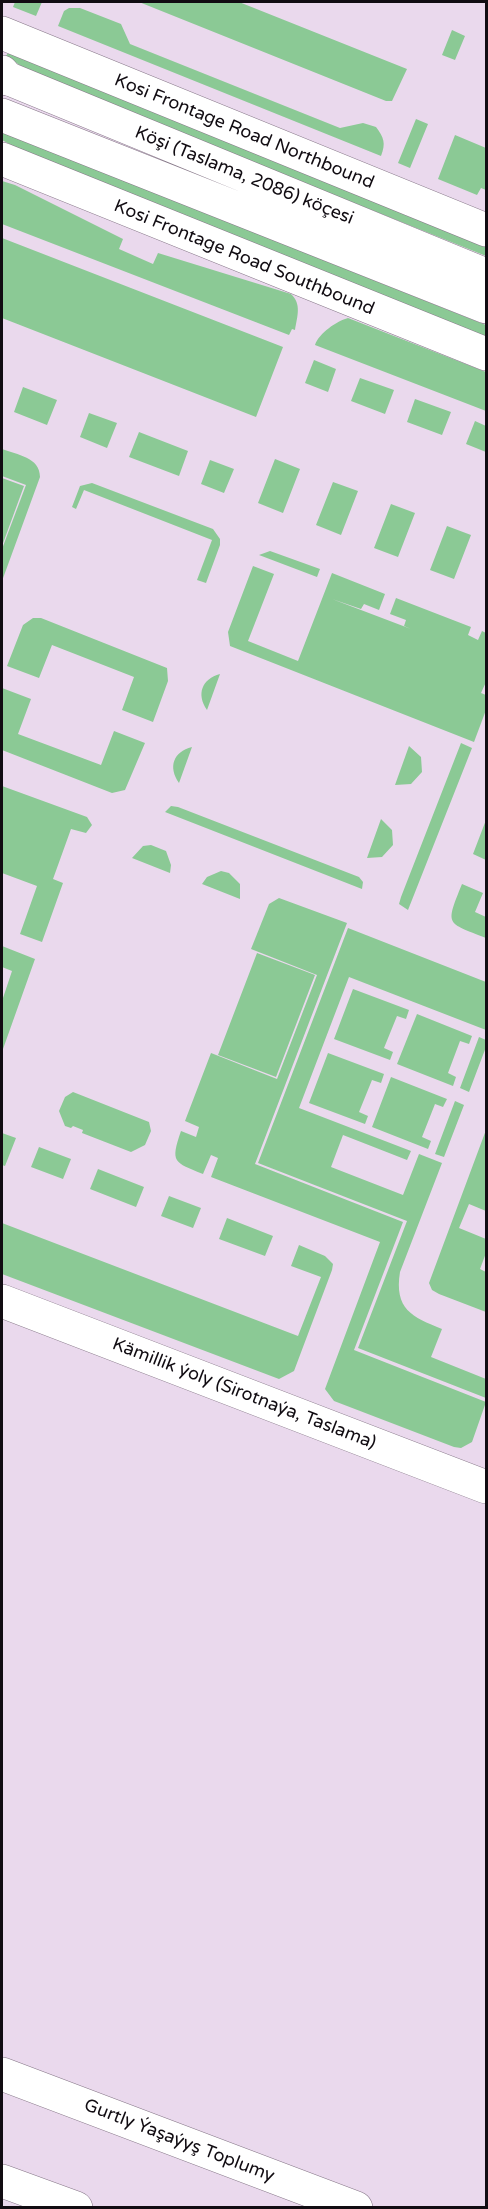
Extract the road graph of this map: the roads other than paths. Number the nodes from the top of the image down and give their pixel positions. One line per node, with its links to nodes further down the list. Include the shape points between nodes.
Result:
1 (2, 33): 5 (street, Kosi Frontage Road Northbound)
2 (4, 76): 6 (street, Köşi (Taslama, 2086) köçesi)
3 (2, 115): 7 (street, Köşi (Taslama, 2086) köçesi)
4 (2, 159): 8 (street, Kosi Frontage Road Southbound)
5 (486, 230)
6 (486, 275)
7 (486, 307)
8 (486, 354)
9 (2, 1301): 10 (street, Kämillik ýoly (Sirotnaýa, Taslama))
10 (486, 1487)
11 (2, 2074): 14 (street, Gurtly Ýaşaýyş Toplumy)
12 (2, 2181): 13 (street)
13 (76, 2208)
14 (356, 2208)

